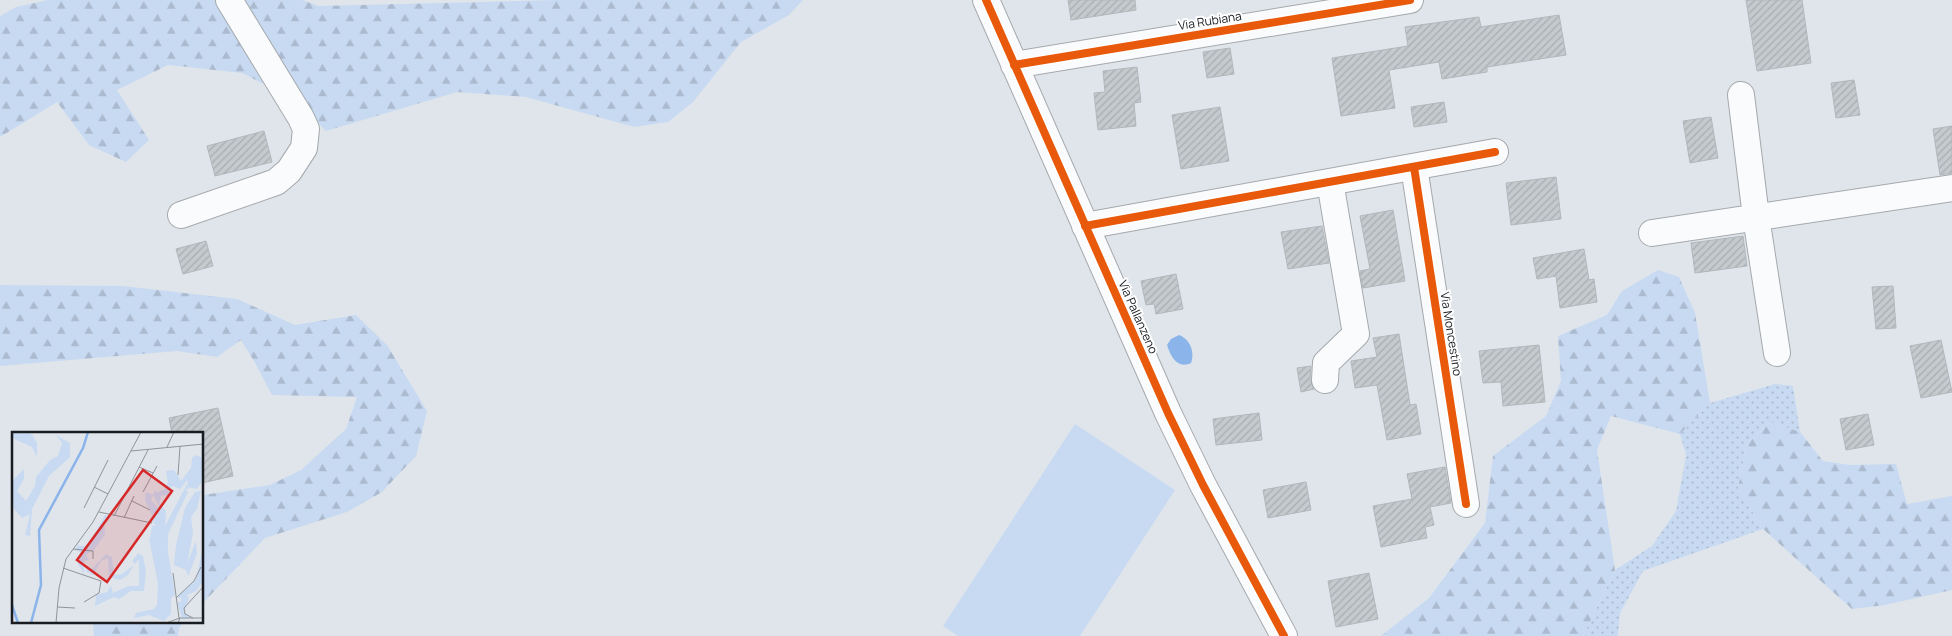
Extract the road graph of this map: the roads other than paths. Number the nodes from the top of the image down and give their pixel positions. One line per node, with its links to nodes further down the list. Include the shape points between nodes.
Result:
1 (228, 0): 10 (street, via 301,118 306,129 304,148 290,171 276,182)
2 (986, 0): 4 (street, Via Pallanzeno)
3 (1410, 0): 4 (street, Via Rubiana)
4 (1014, 65): 12 (street, Via Pallanzeno)
5 (1741, 96): 11 (street)
6 (1495, 152): 7 (street)
7 (1414, 167): 8 (street); 16 (street, Via Moncestino)
8 (1330, 182): 12 (street); 15 (street, via 1356,334 1326,363)
9 (1952, 188): 11 (street)
10 (181, 215)
11 (1756, 217): 13 (street); 14 (street)
12 (1085, 226): 17 (street, Via Pallanzeno, via 1168,413)
13 (1652, 233)
14 (1777, 353)
15 (1325, 380)
16 (1466, 504)
17 (1284, 636)

